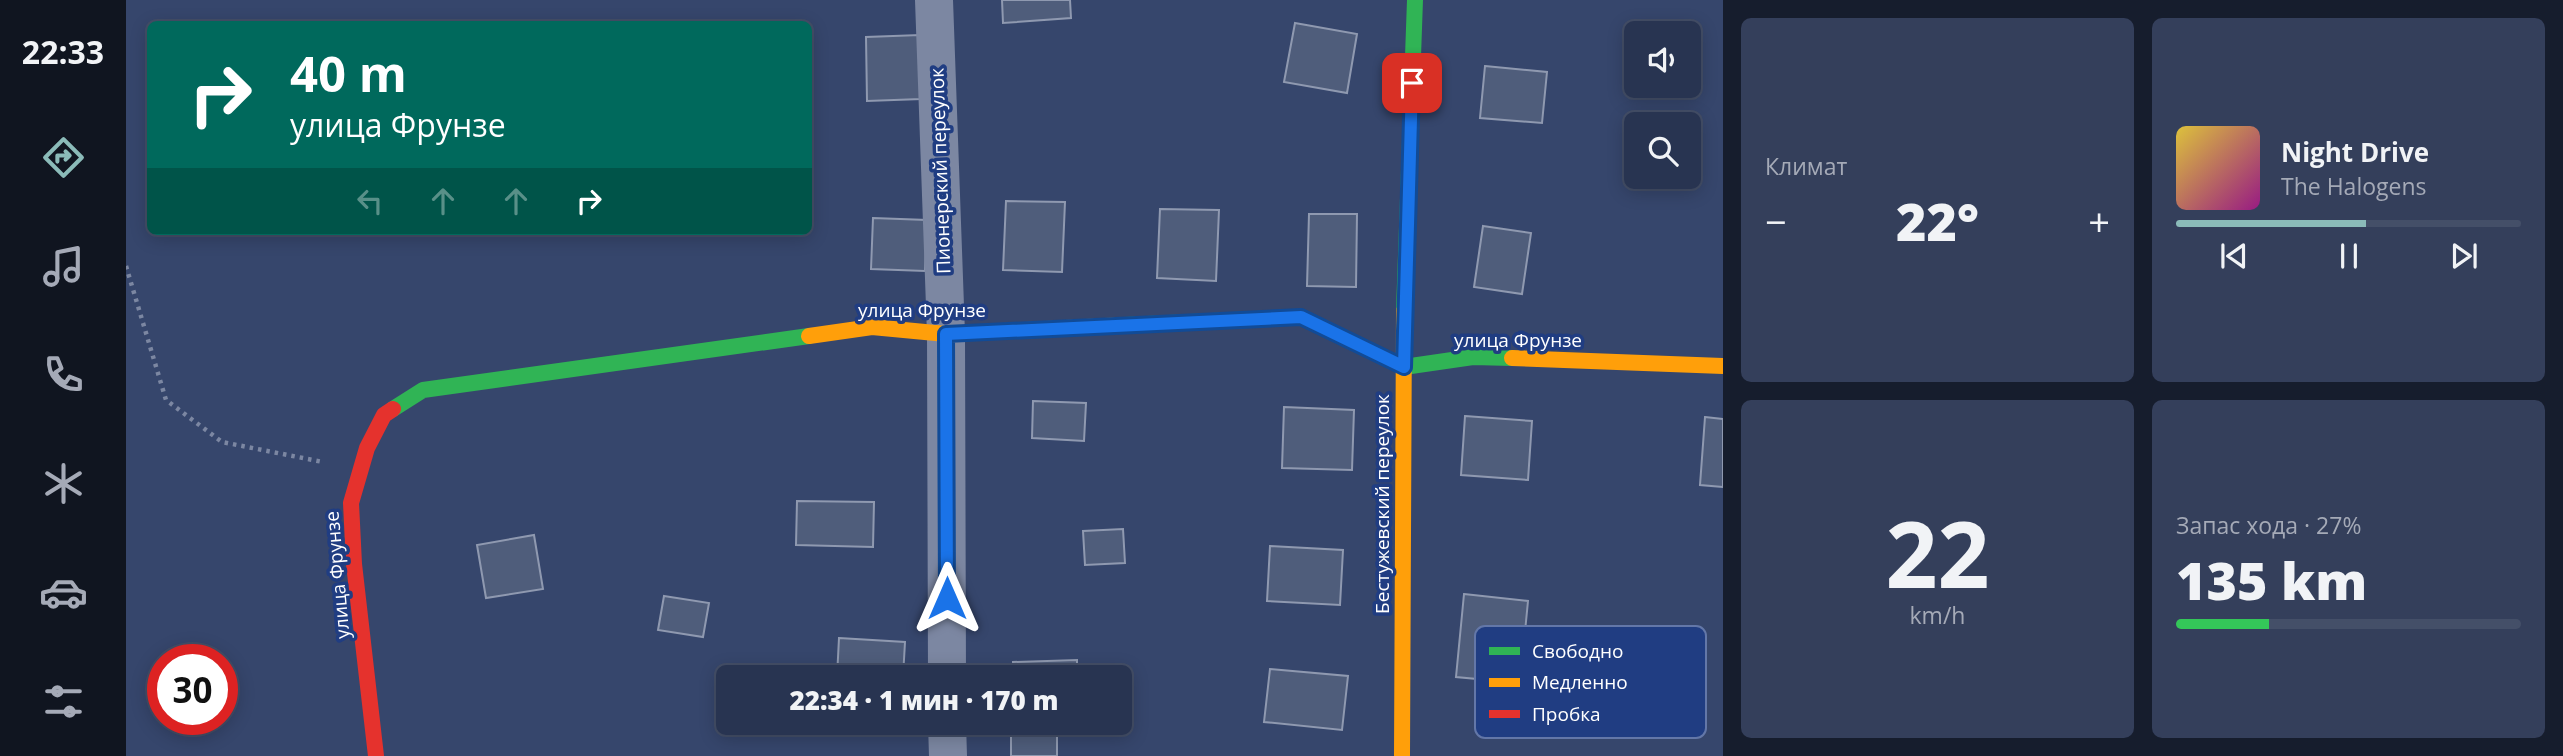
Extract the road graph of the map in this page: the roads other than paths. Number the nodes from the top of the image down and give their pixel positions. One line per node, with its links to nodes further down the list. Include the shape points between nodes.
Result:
1 (934, 0): 3 (street, Пионерский переулок)
2 (1415, 0): 5 (street, Бестужевский переулок)
3 (946, 334): 5 (street, улица Фрунзе, via 1301,317); 6 (street, Пионерский переулок); 8 (street, улица Фрунзе, via 872,327 423,390 384,415 367,448 351,503)
4 (1723, 366): 5 (street, улица Фрунзе, via 1473,357)
5 (1404, 367): 10 (street, Бестужевский переулок)
6 (947, 665)
7 (947, 735): 9 (street)
8 (376, 756)
9 (948, 756)
10 (1402, 756)

